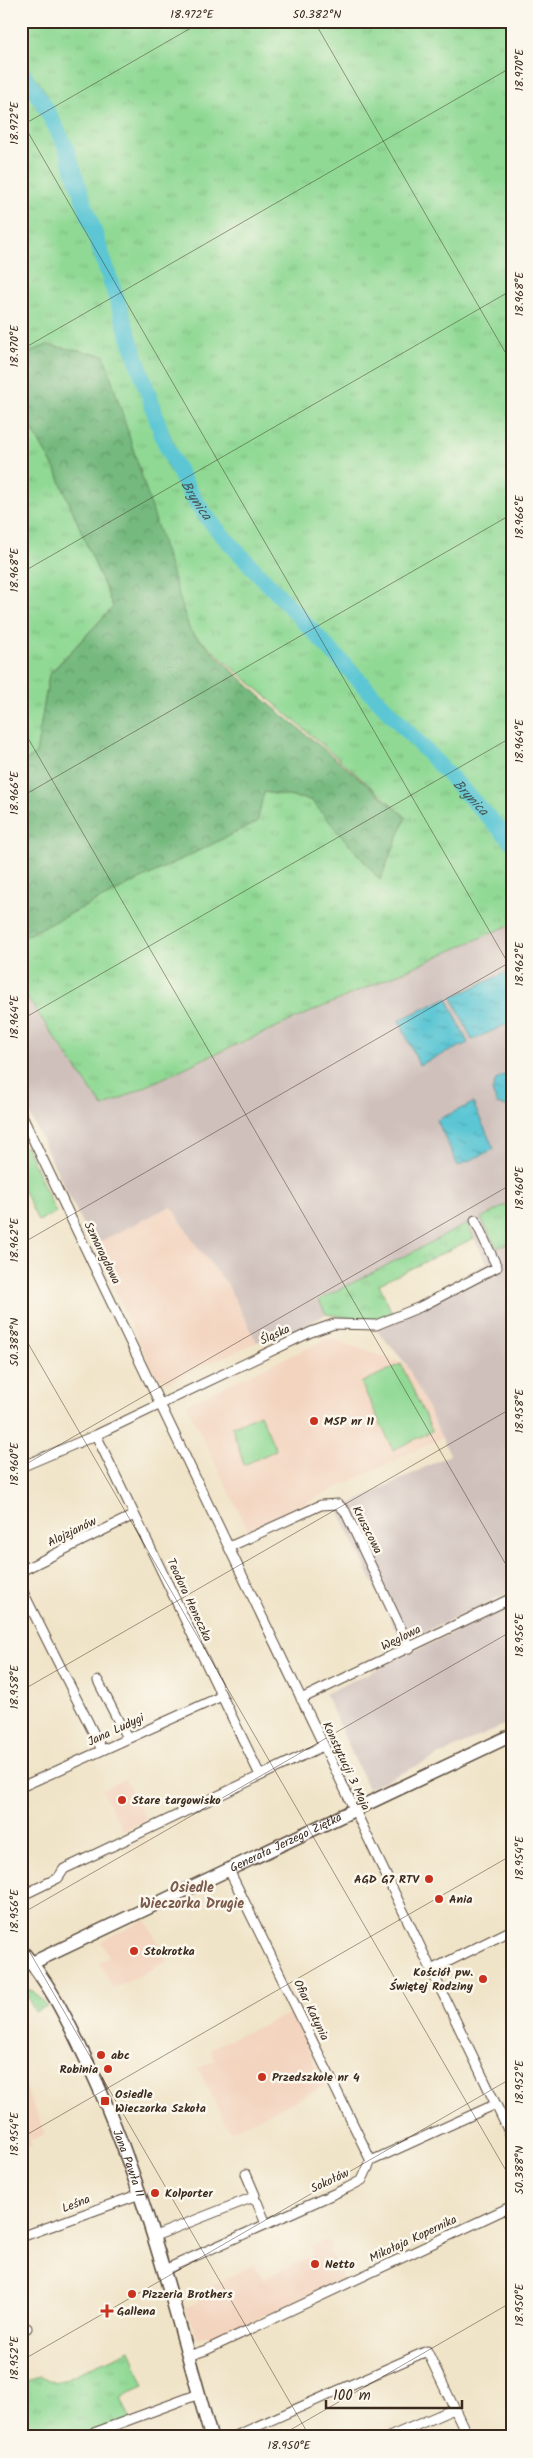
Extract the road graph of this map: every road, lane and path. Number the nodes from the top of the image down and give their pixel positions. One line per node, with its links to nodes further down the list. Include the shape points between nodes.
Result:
1 (21, 1114): 3 (street, Szmaragdowa)
2 (475, 1220): 3 (street, Śląska, via 497,1267 420,1307 376,1325 334,1324 317,1329)
3 (159, 1404): 4 (street, Śląska); 7 (street, Konstytucji 3 Maja)
4 (96, 1435): 5 (street, Śląska); 6 (street, Teodora Heneczka)
5 (21, 1467)
6 (134, 1515): 8 (street, Alojzjanów); 13 (street, Teodora Heneczka)
7 (229, 1547): 11 (street, Kruszcowa, via 321,1505 338,1504 345,1511); 14 (street, Konstytucji 3 Maja)
8 (21, 1571)
9 (21, 1588): 18 (street)
10 (512, 1598): 11 (street, Węglowa)
11 (410, 1648): 14 (street, Węglowa)
12 (98, 1681): 16 (street)
13 (222, 1696): 16 (street, Jana Ludygi); 19 (street, Teodora Heneczka)
14 (301, 1699): 17 (street, Konstytucji 3 Maja)
15 (512, 1735): 21 (street, Generała Jerzego Ziętka)
16 (127, 1738): 18 (street, Jana Ludygi)
17 (323, 1746): 19 (street); 21 (street, Konstytucji 3 Maja)
18 (102, 1750): 20 (street, Jana Ludygi)
19 (260, 1775): 23 (street, via 64,1869 58,1878)
20 (21, 1787)
21 (354, 1810): 22 (street, Generała Jerzego Ziętka); 27 (street, Konstytucji 3 Maja)
22 (229, 1870): 26 (street, Generała Jerzego Ziętka); 30 (street, Ofiar Katynia)
23 (21, 1896)
24 (512, 1930): 27 (street)
25 (21, 1950): 26 (street, Jana Pawła II)
26 (27, 1965): 32 (street, Jana Pawła II, via 48,1984 93,2074)
27 (431, 1970): 28 (street, Konstytucji 3 Maja)
28 (496, 2104): 29 (street, Konstytucji 3 Maja); 30 (street)
29 (512, 2138)
30 (371, 2161): 35 (street, Sokołów, via 362,2180)
31 (246, 2174): 33 (street)
32 (140, 2194): 37 (street, Leśna); 38 (street, Jana Pawła II)
33 (254, 2199): 35 (street); 36 (street)
34 (512, 2206): 39 (street, Mikołaja Kopernika)
35 (266, 2224): 38 (street, Sokołów)
36 (160, 2234)
37 (21, 2237)
38 (164, 2270): 39 (street, Jana Pawła II)
39 (188, 2356): 40 (street, Jana Pawła II)
40 (199, 2394): 42 (street); 43 (street, Jana Pawła II)
41 (454, 2409): 44 (street, via 427,2351); 45 (street); 46 (street)
42 (83, 2437)
43 (211, 2437)
44 (233, 2437)
45 (389, 2437)
46 (468, 2437)

